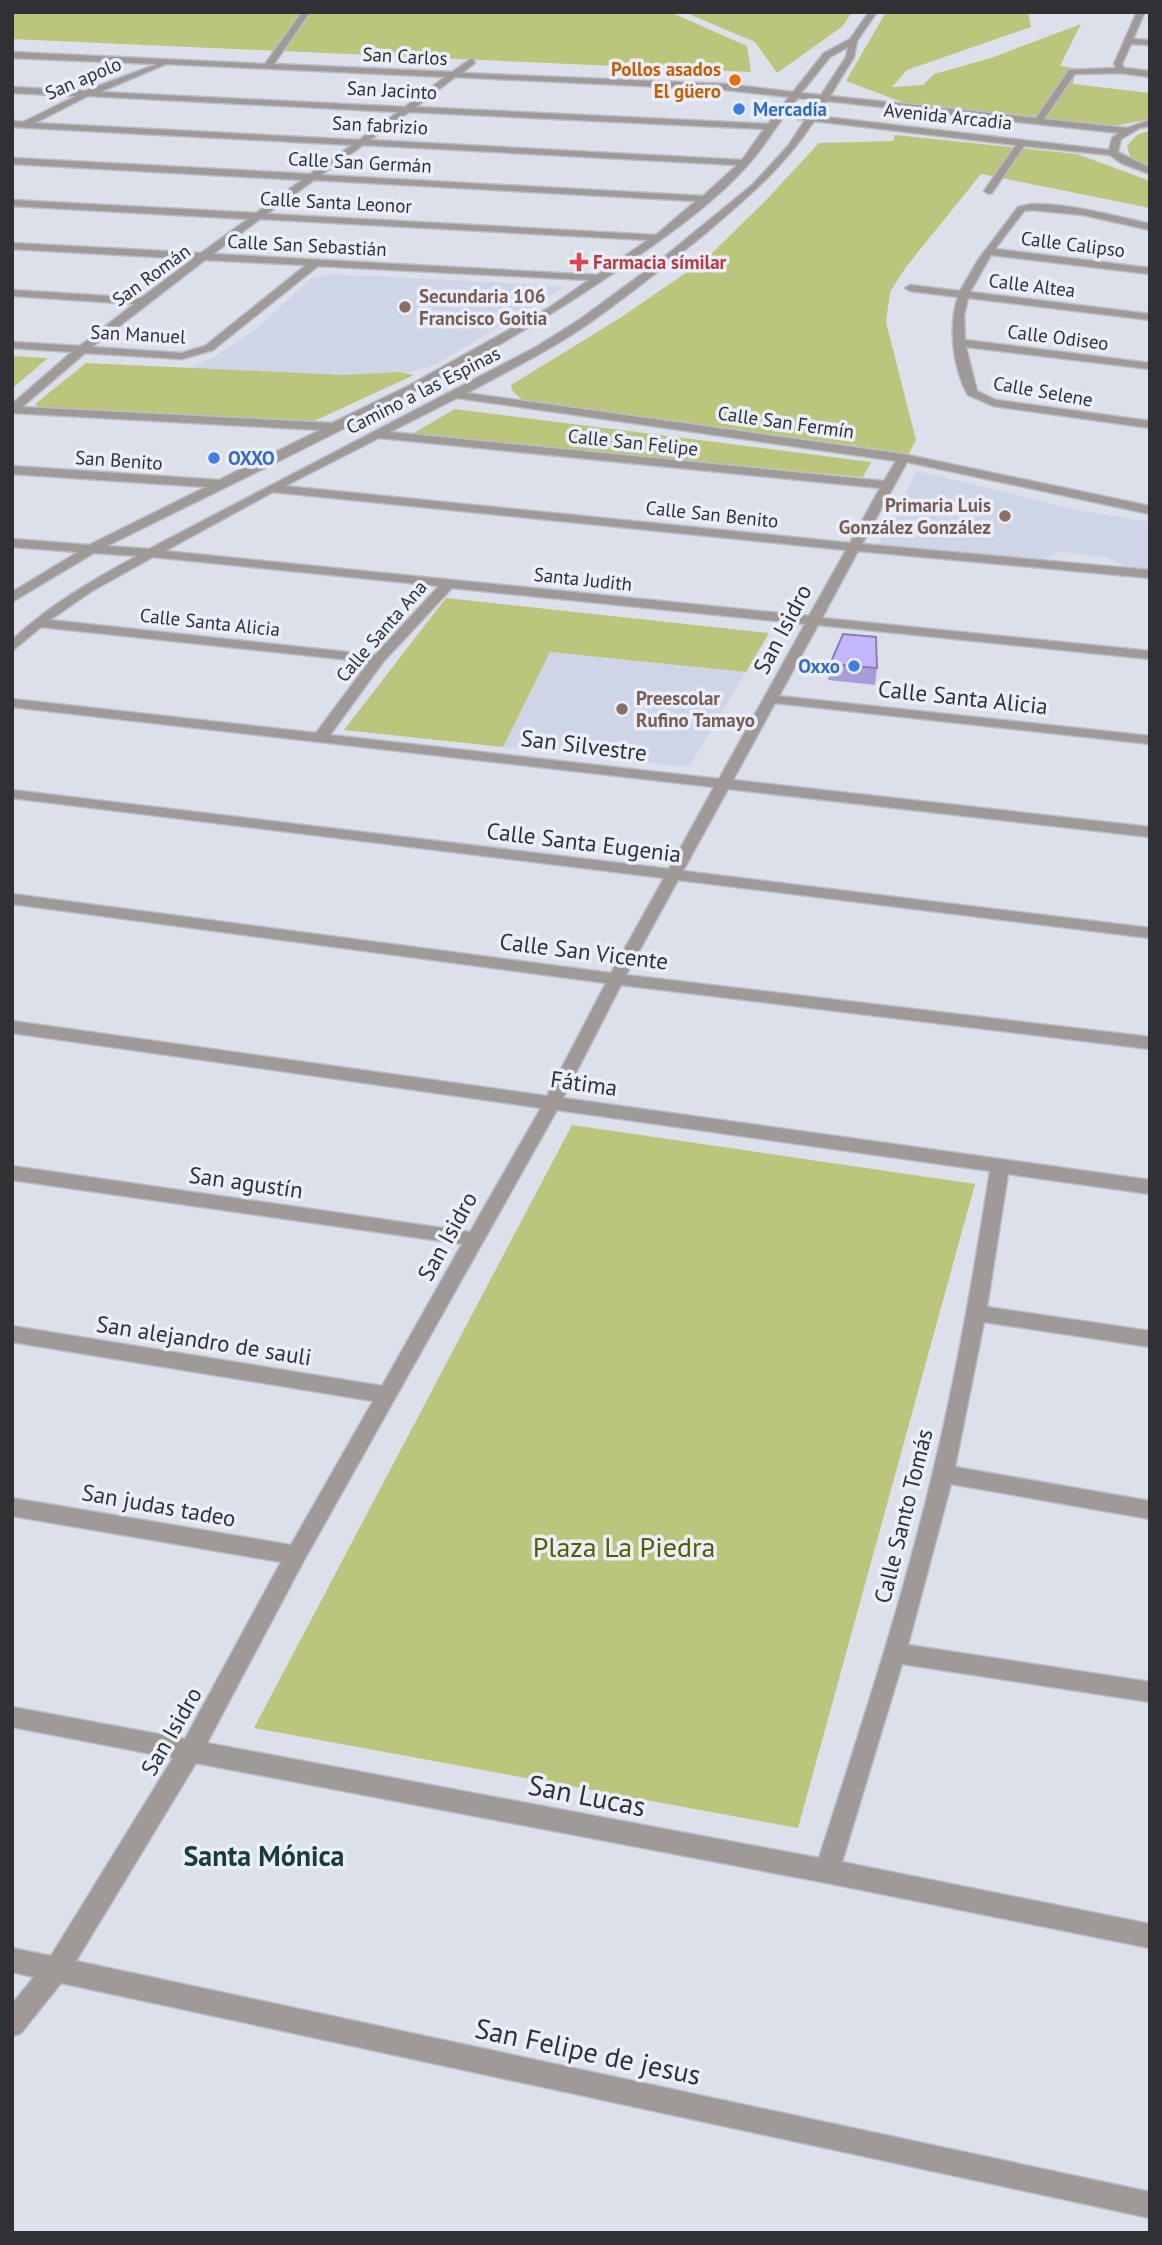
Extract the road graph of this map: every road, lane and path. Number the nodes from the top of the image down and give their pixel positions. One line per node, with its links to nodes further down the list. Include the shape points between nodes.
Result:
1 (306, 12): 11 (street)
2 (873, 12): 5 (street, Camino a las Espinas)
3 (1129, 12): 4 (street)
4 (1145, 14): 6 (street)
5 (853, 41): 17 (street, Camino a las Espinas, via 827,55); 18 (street, Camino a las Espinas, via 850,57)
6 (1130, 41): 7 (street); 12 (street, via 1118,64)
7 (1150, 43)
8 (12, 55): 10 (street, San Carlos)
9 (472, 61): 14 (street, San Román)
10 (170, 62): 11 (street, San Carlos); 16 (street, San apolo)
11 (268, 66): 14 (street, San Carlos)
12 (1121, 70): 13 (street); 22 (street, via 1072,72)
13 (1150, 74)
14 (453, 76): 17 (street, San Carlos); 19 (street, San Román)
15 (12, 90): 16 (street, San Jacinto)
16 (88, 93): 19 (street, San Jacinto); 24 (street, San apolo)
17 (796, 94): 18 (street, Avenida Arcadia); 20 (street, Camino a las Espinas)
18 (823, 99): 21 (street, Camino a las Espinas); 22 (street, Avenida Arcadia)
19 (405, 108): 26 (street, San Jacinto); 30 (street, San Román)
20 (779, 115): 21 (street, Avenida Arcadia); 26 (street, Camino a las Espinas)
21 (809, 118): 29 (street, Avenida Arcadia); 58 (street, Camino a las Espinas, via 792,148 735,206 583,322)
22 (1038, 122): 28 (street, Avenida Arcadia)
23 (12, 124): 24 (street, San fabrizio)
24 (24, 124): 27 (street, San apolo); 30 (street, San fabrizio)
25 (1150, 124): 28 (street)
26 (770, 127): 33 (street, Camino a las Espinas)
27 (12, 131)
28 (1126, 131): 31 (street, via 1117,138)
29 (1023, 141): 31 (street, Avenida Arcadia); 36 (street)
30 (359, 142): 33 (street, San fabrizio); 35 (street, San Román)
31 (1113, 153): 34 (street)
32 (12, 162): 35 (street, Calle San Germán)
33 (745, 163): 37 (street, Camino a las Espinas)
34 (1150, 172)
35 (312, 177): 37 (street, Calle San Germán); 39 (street, San Román)
36 (989, 191)
37 (706, 199): 41 (street, Camino a las Espinas)
38 (12, 202): 39 (street, Calle Santa Leonor)
39 (259, 216): 41 (street, Calle Santa Leonor); 44 (street, San Román)
40 (1150, 227): 43 (street, Calle Selene, via 1028,206 1021,209)
41 (658, 238): 47 (street, Camino a las Espinas)
42 (12, 246): 44 (street, Calle San Sebastián)
43 (991, 252): 46 (street, Calle Calipso); 50 (street, Calle Selene)
44 (205, 257): 45 (street, Calle San Sebastián); 51 (street, San Román)
45 (315, 263): 47 (street, Calle San Sebastián); 55 (street, San Manuel, via 197,354)
46 (1150, 271)
47 (601, 278): 57 (street, Camino a las Espinas)
48 (910, 288): 50 (street, Calle Altea)
49 (12, 293): 51 (street)
50 (964, 294): 52 (street, Calle Altea); 53 (street, Calle Selene, via 959,316)
51 (144, 301): 55 (street, San Román)
52 (1150, 317)
53 (961, 343): 56 (street, Calle Odiseo); 60 (street, Calle Selene, via 969,386 980,398 1008,407)
54 (12, 345): 55 (street, San Manuel)
55 (81, 349): 59 (street, San Román)
56 (1150, 366)
57 (414, 387): 58 (street, Calle San Fermín); 61 (street, Camino a las Espinas)
58 (456, 394): 62 (street, Camino a las Espinas); 63 (street, Calle San Fermín)
59 (12, 410): 61 (street)
60 (1150, 425)
61 (336, 427): 65 (street, Camino a las Espinas)
62 (376, 434): 66 (street, Calle San Felipe); 67 (street, Camino a las Espinas)
63 (902, 458): 66 (street, San Isidro); 68 (street, Calle San Fermín)
64 (12, 470): 65 (street, San Benito)
65 (222, 484): 71 (street, Camino a las Espinas)
66 (885, 485): 70 (street, San Isidro)
67 (271, 488): 70 (street, Calle San Benito); 72 (street, Camino a las Espinas)
68 (1150, 510)
69 (12, 543): 71 (street, Santa Judith)
70 (852, 547): 73 (street, Calle San Benito); 76 (street, San Isidro)
71 (93, 548): 72 (street, Santa Judith); 75 (street, Camino a las Espinas)
72 (149, 553): 74 (street, Santa Judith); 77 (street, Camino a las Espinas)
73 (1150, 574)
74 (447, 585): 76 (street, Santa Judith); 80 (street, Calle Santa Ana)
75 (12, 598)
76 (814, 622): 79 (street, Santa Judith); 81 (street, San Isidro)
77 (38, 623): 78 (street, Camino a las Espinas); 80 (street, Calle Santa Alicia)
78 (12, 647)
79 (1150, 655)
80 (378, 659): 83 (street, Calle Santa Ana)
81 (772, 699): 84 (street, Calle Santa Alicia); 85 (street, San Isidro)
82 (12, 704): 83 (street, San Silvestre)
83 (320, 738): 85 (street, San Silvestre)
84 (1150, 740)
85 (725, 784): 87 (street, San Silvestre); 88 (street, San Isidro)
86 (12, 794): 88 (street, Calle Santa Eugenia)
87 (1150, 832)
88 (674, 876): 90 (street, Calle Santa Eugenia); 91 (street, San Isidro)
89 (12, 899): 91 (street, Calle San Vicente)
90 (1150, 933)
91 (616, 979): 93 (street, Calle San Vicente); 94 (street, San Isidro)
92 (12, 1027): 94 (street, Fátima)
93 (1150, 1043)
94 (552, 1103): 95 (street, Fátima); 98 (street, San Isidro)
95 (1000, 1167): 97 (street, Fátima); 99 (street, Calle Santo Tomás)
96 (12, 1173): 98 (street, San agustín)
97 (1150, 1187)
98 (472, 1239): 102 (street, San Isidro)
99 (977, 1313): 101 (street); 103 (street, Calle Santo Tomás)
100 (12, 1334): 102 (street, San alejandro de sauli)
101 (1150, 1339)
102 (388, 1395): 106 (street, San Isidro)
103 (943, 1474): 105 (street); 107 (street, Calle Santo Tomás)
104 (12, 1507): 106 (street, San judas tadeo)
105 (1150, 1510)
106 (296, 1555): 110 (street, San Isidro)
107 (896, 1653): 108 (street); 111 (street, Calle Santo Tomás)
108 (1150, 1692)
109 (12, 1717): 110 (street, San Lucas)
110 (191, 1750): 111 (street, San Lucas); 114 (street, San Isidro)
111 (827, 1871): 112 (street, San Lucas)
112 (1150, 1936)
113 (12, 1960): 114 (street, San Felipe de jesus)
114 (57, 1969): 115 (street, San Isidro); 116 (street, San Felipe de jesus)
115 (12, 2024)
116 (1150, 2205)

